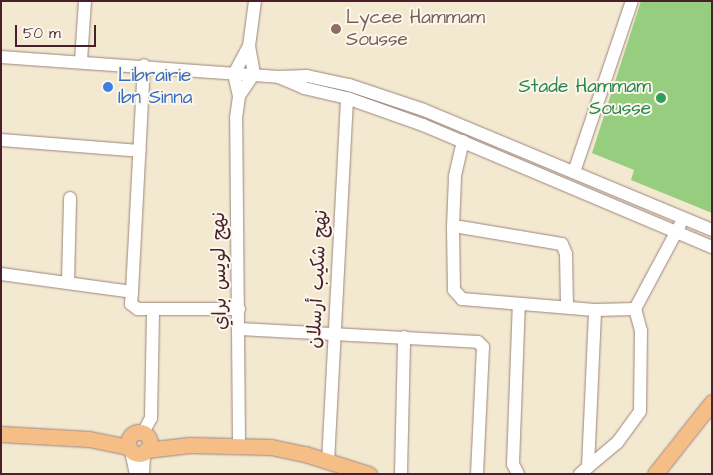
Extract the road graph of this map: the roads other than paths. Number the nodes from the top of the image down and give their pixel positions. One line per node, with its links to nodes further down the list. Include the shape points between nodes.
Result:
1 (85, 1): 6 (street)
2 (255, 1): 4 (street)
3 (632, 1): 16 (street)
4 (249, 46): 8 (street); 9 (street)
5 (1, 57): 6 (street)
6 (81, 61): 7 (street)
7 (144, 65): 8 (street); 15 (street)
8 (234, 74): 9 (street); 11 (street)
9 (254, 74): 10 (street); 11 (street)
10 (278, 77): 12 (street, via 304,88); 16 (street, via 307,76 350,85 424,110)
11 (239, 96): 30 (street, نهج لويس براي, via 236,118)
12 (346, 98): 14 (street); 33 (street, نهج شكيب أرسلان)
13 (1, 140): 15 (street)
14 (463, 142): 20 (street); 26 (street, via 454,190 455,295 462,299)
15 (140, 151): 25 (street)
16 (574, 172): 18 (street)
17 (70, 198): 24 (street)
18 (684, 218): 20 (street); 21 (street)
19 (460, 227): 27 (street, via 562,244 566,254)
20 (677, 230): 22 (street); 28 (street)
21 (712, 230)
22 (712, 246)
23 (1, 274): 24 (street)
24 (68, 282): 25 (street)
25 (132, 292): 29 (street, via 133,306)
26 (519, 304): 27 (street); 46 (street, via 514,464)
27 (567, 305): 31 (street)
28 (635, 308): 31 (street); 40 (street, via 641,331 640,411 618,443)
29 (153, 309): 30 (street); 37 (street, via 151,418)
30 (239, 309): 32 (street, نهج لويس براي)
31 (595, 310): 40 (street)
32 (240, 329): 33 (street); 38 (street, نهج لويس براي)
33 (333, 333): 34 (street); 39 (street, نهج شكيب أرسلان)
34 (404, 337): 44 (street); 45 (street, via 481,344)
35 (712, 402): 47 (main road)
36 (1, 434): 37 (main road)
37 (139, 443): 38 (main road); 41 (street); 42 (street)
38 (239, 444): 39 (main road, via 305,454)
39 (328, 462): 43 (main road)
40 (584, 470)
41 (136, 474)
42 (143, 474)
43 (369, 474)
44 (401, 474)
45 (477, 474)
46 (518, 474)
47 (656, 474)

